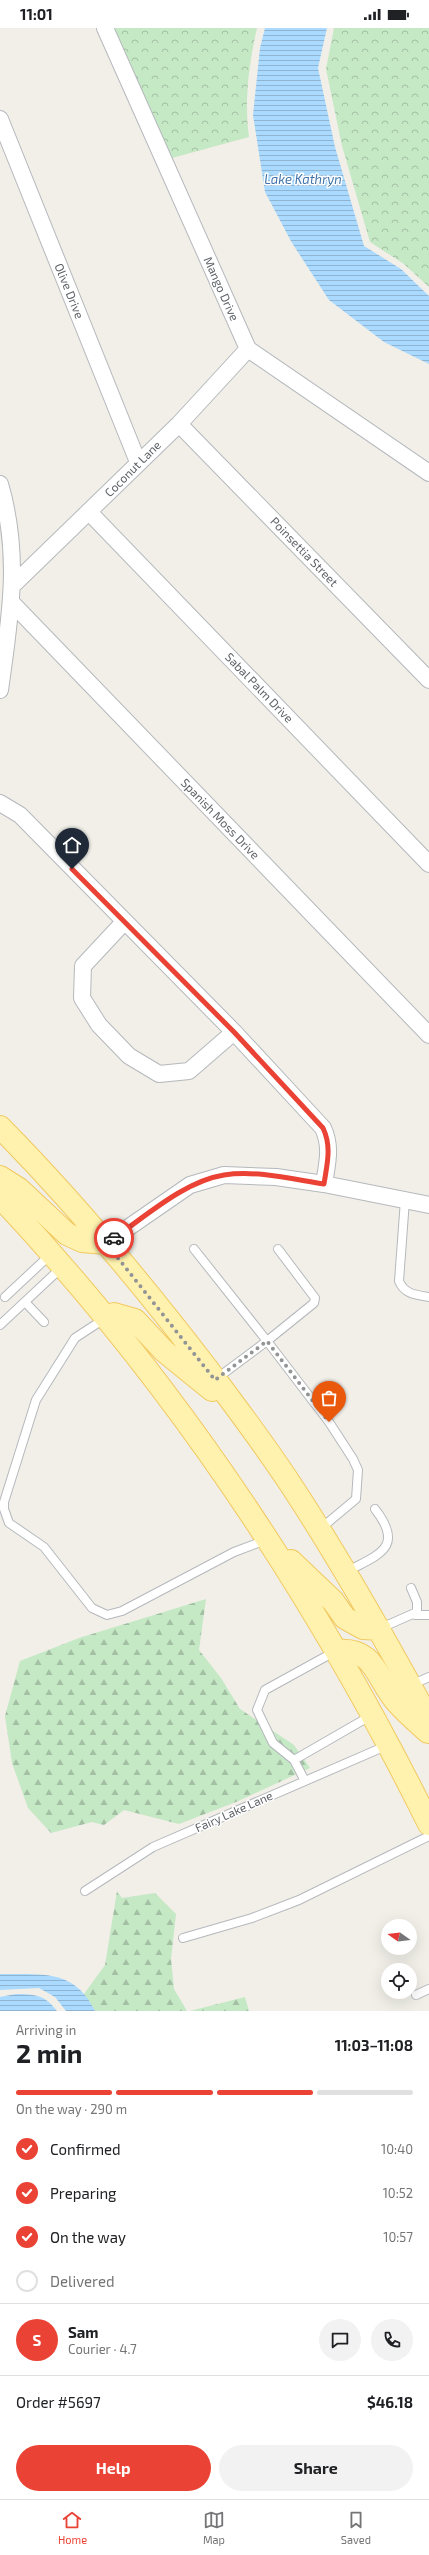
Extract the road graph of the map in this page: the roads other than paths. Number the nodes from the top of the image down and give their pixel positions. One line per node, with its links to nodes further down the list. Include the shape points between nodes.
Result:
1 (105, 28): 3 (street, Mango Drive)
2 (0, 119): 5 (street, Olive Drive)
3 (248, 349): 4 (street, Coconut Lane); 6 (street)
4 (179, 424): 5 (street, Coconut Lane); 11 (street, Poinsettia Street)
5 (138, 462): 8 (street, Coconut Lane)
6 (429, 472)
7 (0, 484): 9 (street, via 8,510)
8 (89, 512): 9 (street, Coconut Lane); 14 (street, Sabal Palm Drive)
9 (13, 585): 10 (street)
10 (12, 603): 12 (street); 17 (street, Spanish Moss Drive)
11 (429, 680)
12 (0, 690)
13 (0, 803): 15 (street, via 20,815)
14 (429, 864)
15 (124, 922): 16 (street); 16 (street, via 83,966 82,998 99,1026 129,1056 159,1074 189,1071)
16 (234, 1032): 20 (street, via 323,1128 329,1150)
17 (429, 1035)
18 (0, 1127): 24 (main road)
19 (0, 1177): 24 (main road, via 19,1189 67,1234 82,1241)
20 (324, 1184): 22 (street); 24 (street, via 244,1174 207,1179 190,1185)
21 (0, 1197): 27 (main road)
22 (405, 1200): 23 (street); 29 (lane, via 399,1281 407,1292)
23 (429, 1205)
24 (106, 1243): 35 (main road)
25 (278, 1248): 34 (lane, via 315,1298 314,1303)
26 (194, 1249): 34 (lane)
27 (57, 1260): 28 (lane); 30 (lane); 31 (main road)
28 (5, 1297)
29 (429, 1297)
30 (25, 1302): 32 (lane); 33 (lane)
31 (107, 1318): 36 (main road, via 114,1314 135,1320 164,1351); 39 (main road, via 224,1474); 39 (lane, via 75,1338 36,1400 4,1502 9,1523 44,1547 92,1608 107,1615 122,1611 234,1552)
32 (44, 1322)
33 (0, 1325)
34 (267, 1341): 35 (lane); 38 (lane, via 329,1422 358,1470 356,1499)
35 (215, 1380): 36 (main road)
36 (240, 1412): 38 (main road)
37 (375, 1509): 40 (lane, via 386,1524 386,1546 379,1554)
38 (319, 1530): 40 (main road)
39 (268, 1540): 44 (main road, via 333,1601 345,1618 363,1628); 45 (main road)
40 (345, 1572): 44 (main road)
41 (411, 1588): 42 (lane, via 417,1602)
42 (415, 1615): 43 (lane); 44 (lane)
43 (429, 1615)
44 (380, 1629): 46 (main road)
45 (337, 1651): 47 (main road); 49 (main road, via 349,1649 364,1656 374,1666 395,1700); 51 (lane, via 265,1690 257,1710 273,1743)
46 (420, 1681): 48 (main road)
47 (372, 1715): 50 (main road); 51 (lane)
48 (429, 1720)
49 (429, 1733)
50 (389, 1744): 52 (lane, Fairy Lake Lane); 53 (main road)
51 (294, 1760): 52 (lane)
52 (305, 1781): 56 (lane, Fairy Lake Lane, via 153,1847)
53 (422, 1805): 54 (main road)
54 (429, 1824)
55 (429, 1836): 57 (lane, via 299,1900 252,1918)
56 (85, 1891)
57 (183, 1938)
58 (429, 1989): 59 (lane)
59 (417, 1995)

